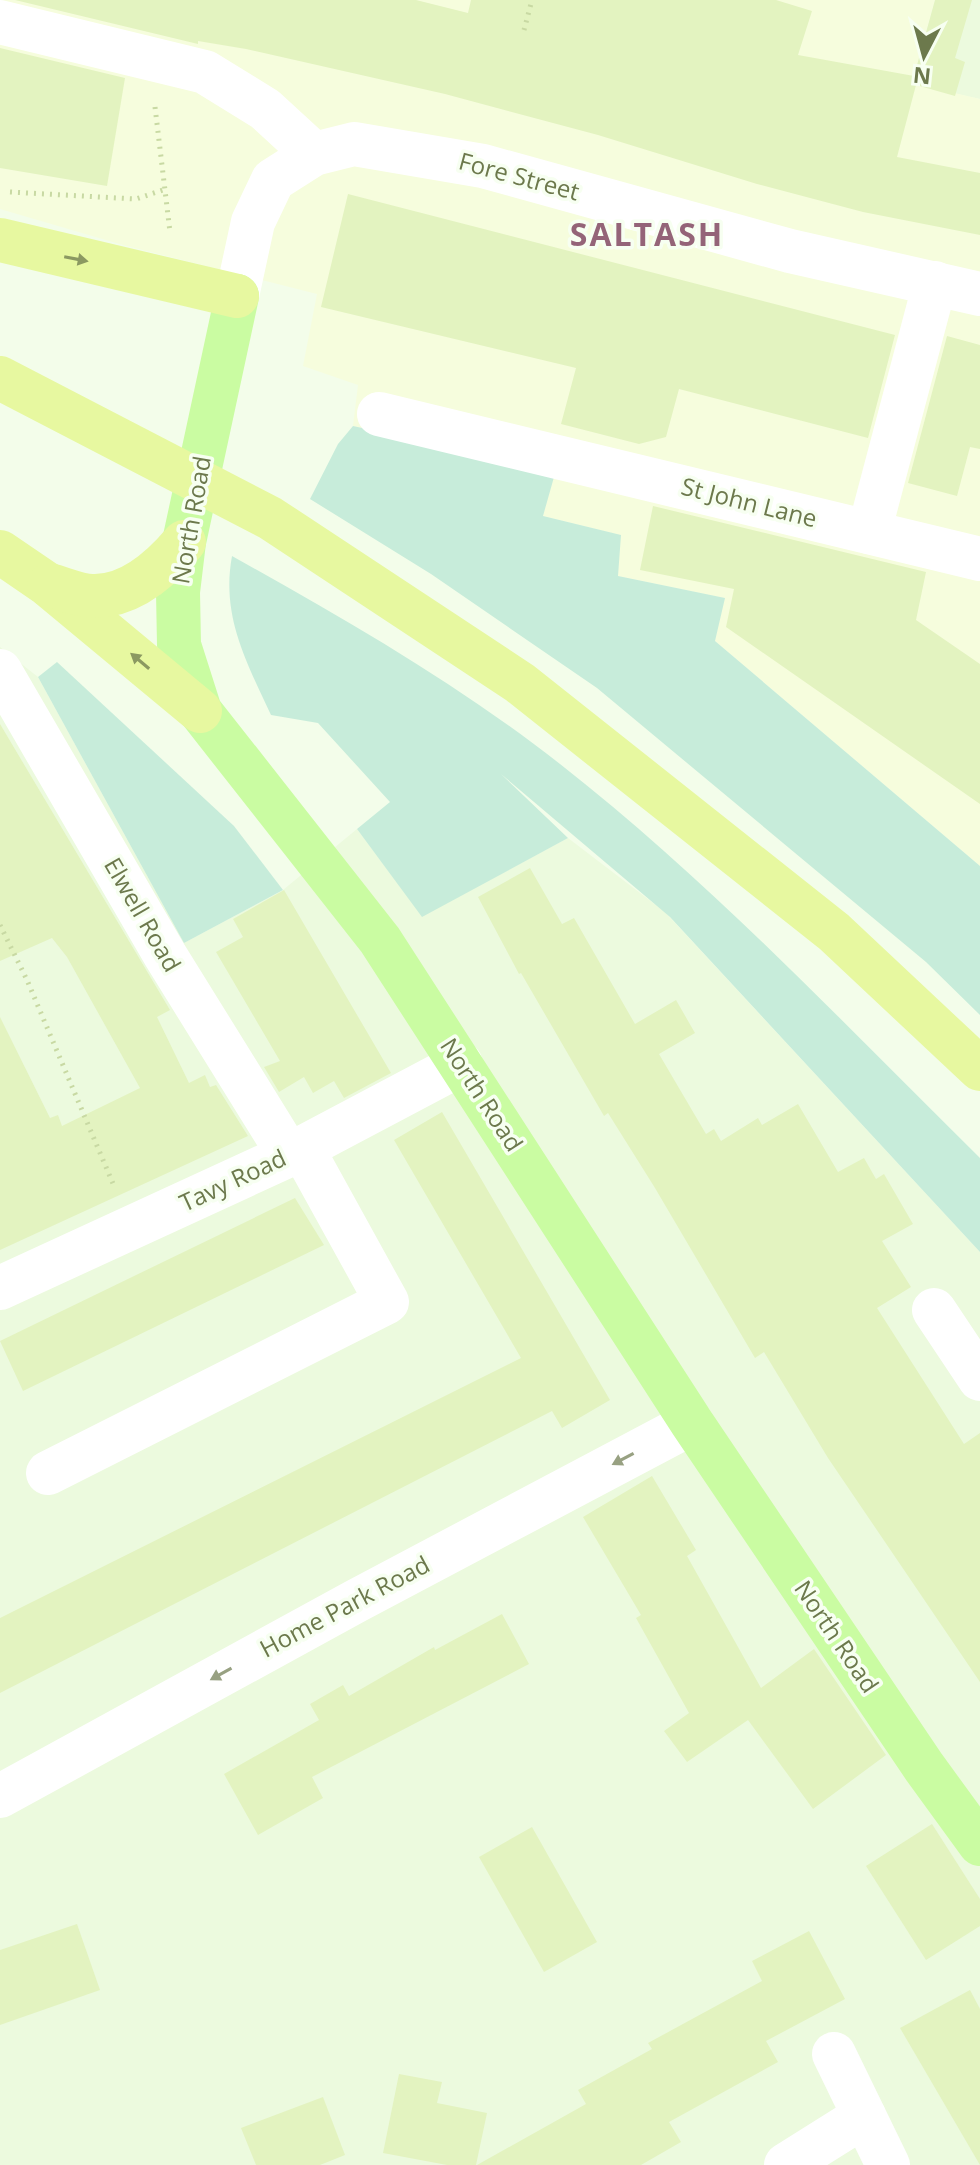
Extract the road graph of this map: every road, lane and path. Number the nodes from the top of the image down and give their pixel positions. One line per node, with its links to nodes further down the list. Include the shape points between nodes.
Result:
1 (532, 0): 3 (path)
2 (0, 22): 4 (street)
3 (524, 30)
4 (152, 58): 5 (street, via 205,72 265,109); 6 (path)
5 (314, 154): 9 (street, Fore Street, via 354,144 470,163 790,251); 12 (street, Fore Street, via 273,180 253,222)
6 (163, 190): 7 (path, via 136,199); 10 (path, via 168,228)
7 (1, 192)
8 (0, 240): 10 (highway, one-way to 10)
9 (935, 283): 11 (street, Fore Street); 15 (street)
10 (192, 284): 12 (highway)
11 (980, 294)
12 (237, 296): 16 (main road, North Road)
13 (0, 378): 24 (highway, via 270,518 520,683 834,932)
14 (379, 414): 15 (street, St John Lane)
15 (869, 532): 18 (street, St John Lane)
16 (184, 542): 19 (highway, via 159,571 122,590 93,596); 21 (main road, North Road, via 179,645)
17 (0, 552): 19 (highway)
18 (980, 559)
19 (47, 584): 21 (highway, one-way to 19)
20 (0, 671): 25 (street, Elwell Road, via 158,943)
21 (200, 711): 23 (main road, North Road, via 380,940)
22 (0, 925): 26 (path, via 89,1122)
23 (461, 1064): 25 (street, Tavy Road); 30 (main road, North Road)
24 (980, 1069)
25 (295, 1152): 26 (street, Tavy Road); 31 (street, Elwell Road, via 387,1302)
26 (130, 1228): 27 (street, Tavy Road)
27 (0, 1288)
28 (934, 1310): 29 (street)
29 (980, 1379)
30 (692, 1423): 32 (street, Home Park Road, one-way to 32); 33 (main road, North Road)
31 (48, 1473)
32 (0, 1796)
33 (980, 1844)
34 (834, 2054): 35 (street)
35 (864, 2116): 36 (street); 37 (street)
36 (786, 2165)
37 (888, 2165)

